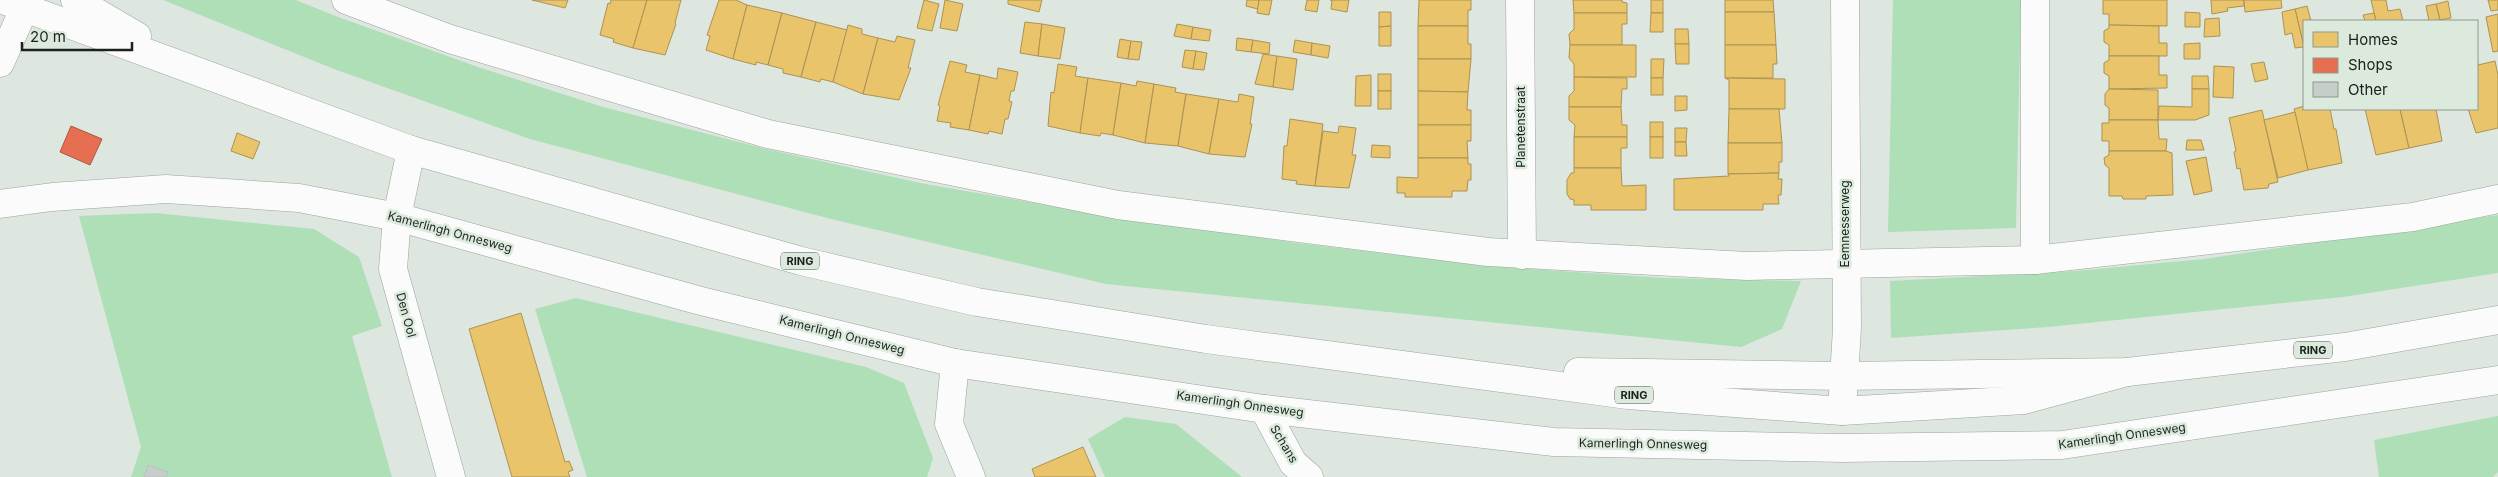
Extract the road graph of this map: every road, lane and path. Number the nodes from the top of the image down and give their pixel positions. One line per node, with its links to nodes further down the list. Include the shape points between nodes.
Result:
1 (75, 0): 8 (street, RING)
2 (346, 0): 13 (street, via 450,39 768,134 1118,206)
3 (1520, 0): 13 (street, Planetenstraat)
4 (1845, 0): 15 (street, Eemnesserweg)
5 (2035, 0): 14 (street)
6 (18, 3): 7 (street); 8 (street, RING)
7 (0, 63)
8 (194, 70): 9 (street, RING)
9 (411, 150): 12 (street, Den Ool); 18 (street, RING, via 801,261 977,302 1206,339)
10 (2498, 199): 14 (street, via 2413,217)
11 (0, 204): 12 (street, Kamerlingh Onnesweg, via 166,189 299,198)
12 (397, 217): 17 (street, Kamerlingh Onnesweg, via 701,302); 25 (street, Den Ool, via 393,269)
13 (1522, 255): 15 (street, via 1747,266)
14 (2035, 260): 15 (street)
15 (1845, 264): 20 (street, Eemnesserweg, via 1847,328)
16 (2498, 320): 19 (street, RING, via 2345,347)
17 (955, 363): 22 (street, Kamerlingh Onnesweg); 26 (street, via 948,424)
18 (1427, 368): 20 (street, RING); 23 (street, RING, via 1628,395)
19 (2127, 372): 20 (street, RING); 23 (street, RING, via 2024,400)
20 (1844, 376): 23 (street, Eemnesserweg)
21 (2498, 380): 24 (street, Kamerlingh Onnesweg, via 2062,445)
22 (1264, 408): 24 (street, Kamerlingh Onnesweg, via 1554,442); 27 (street, Schans, via 1293,463)
23 (1842, 411): 24 (street, Eemnesserweg)
24 (1842, 448)
25 (450, 477)
26 (971, 477)
27 (1309, 477)

